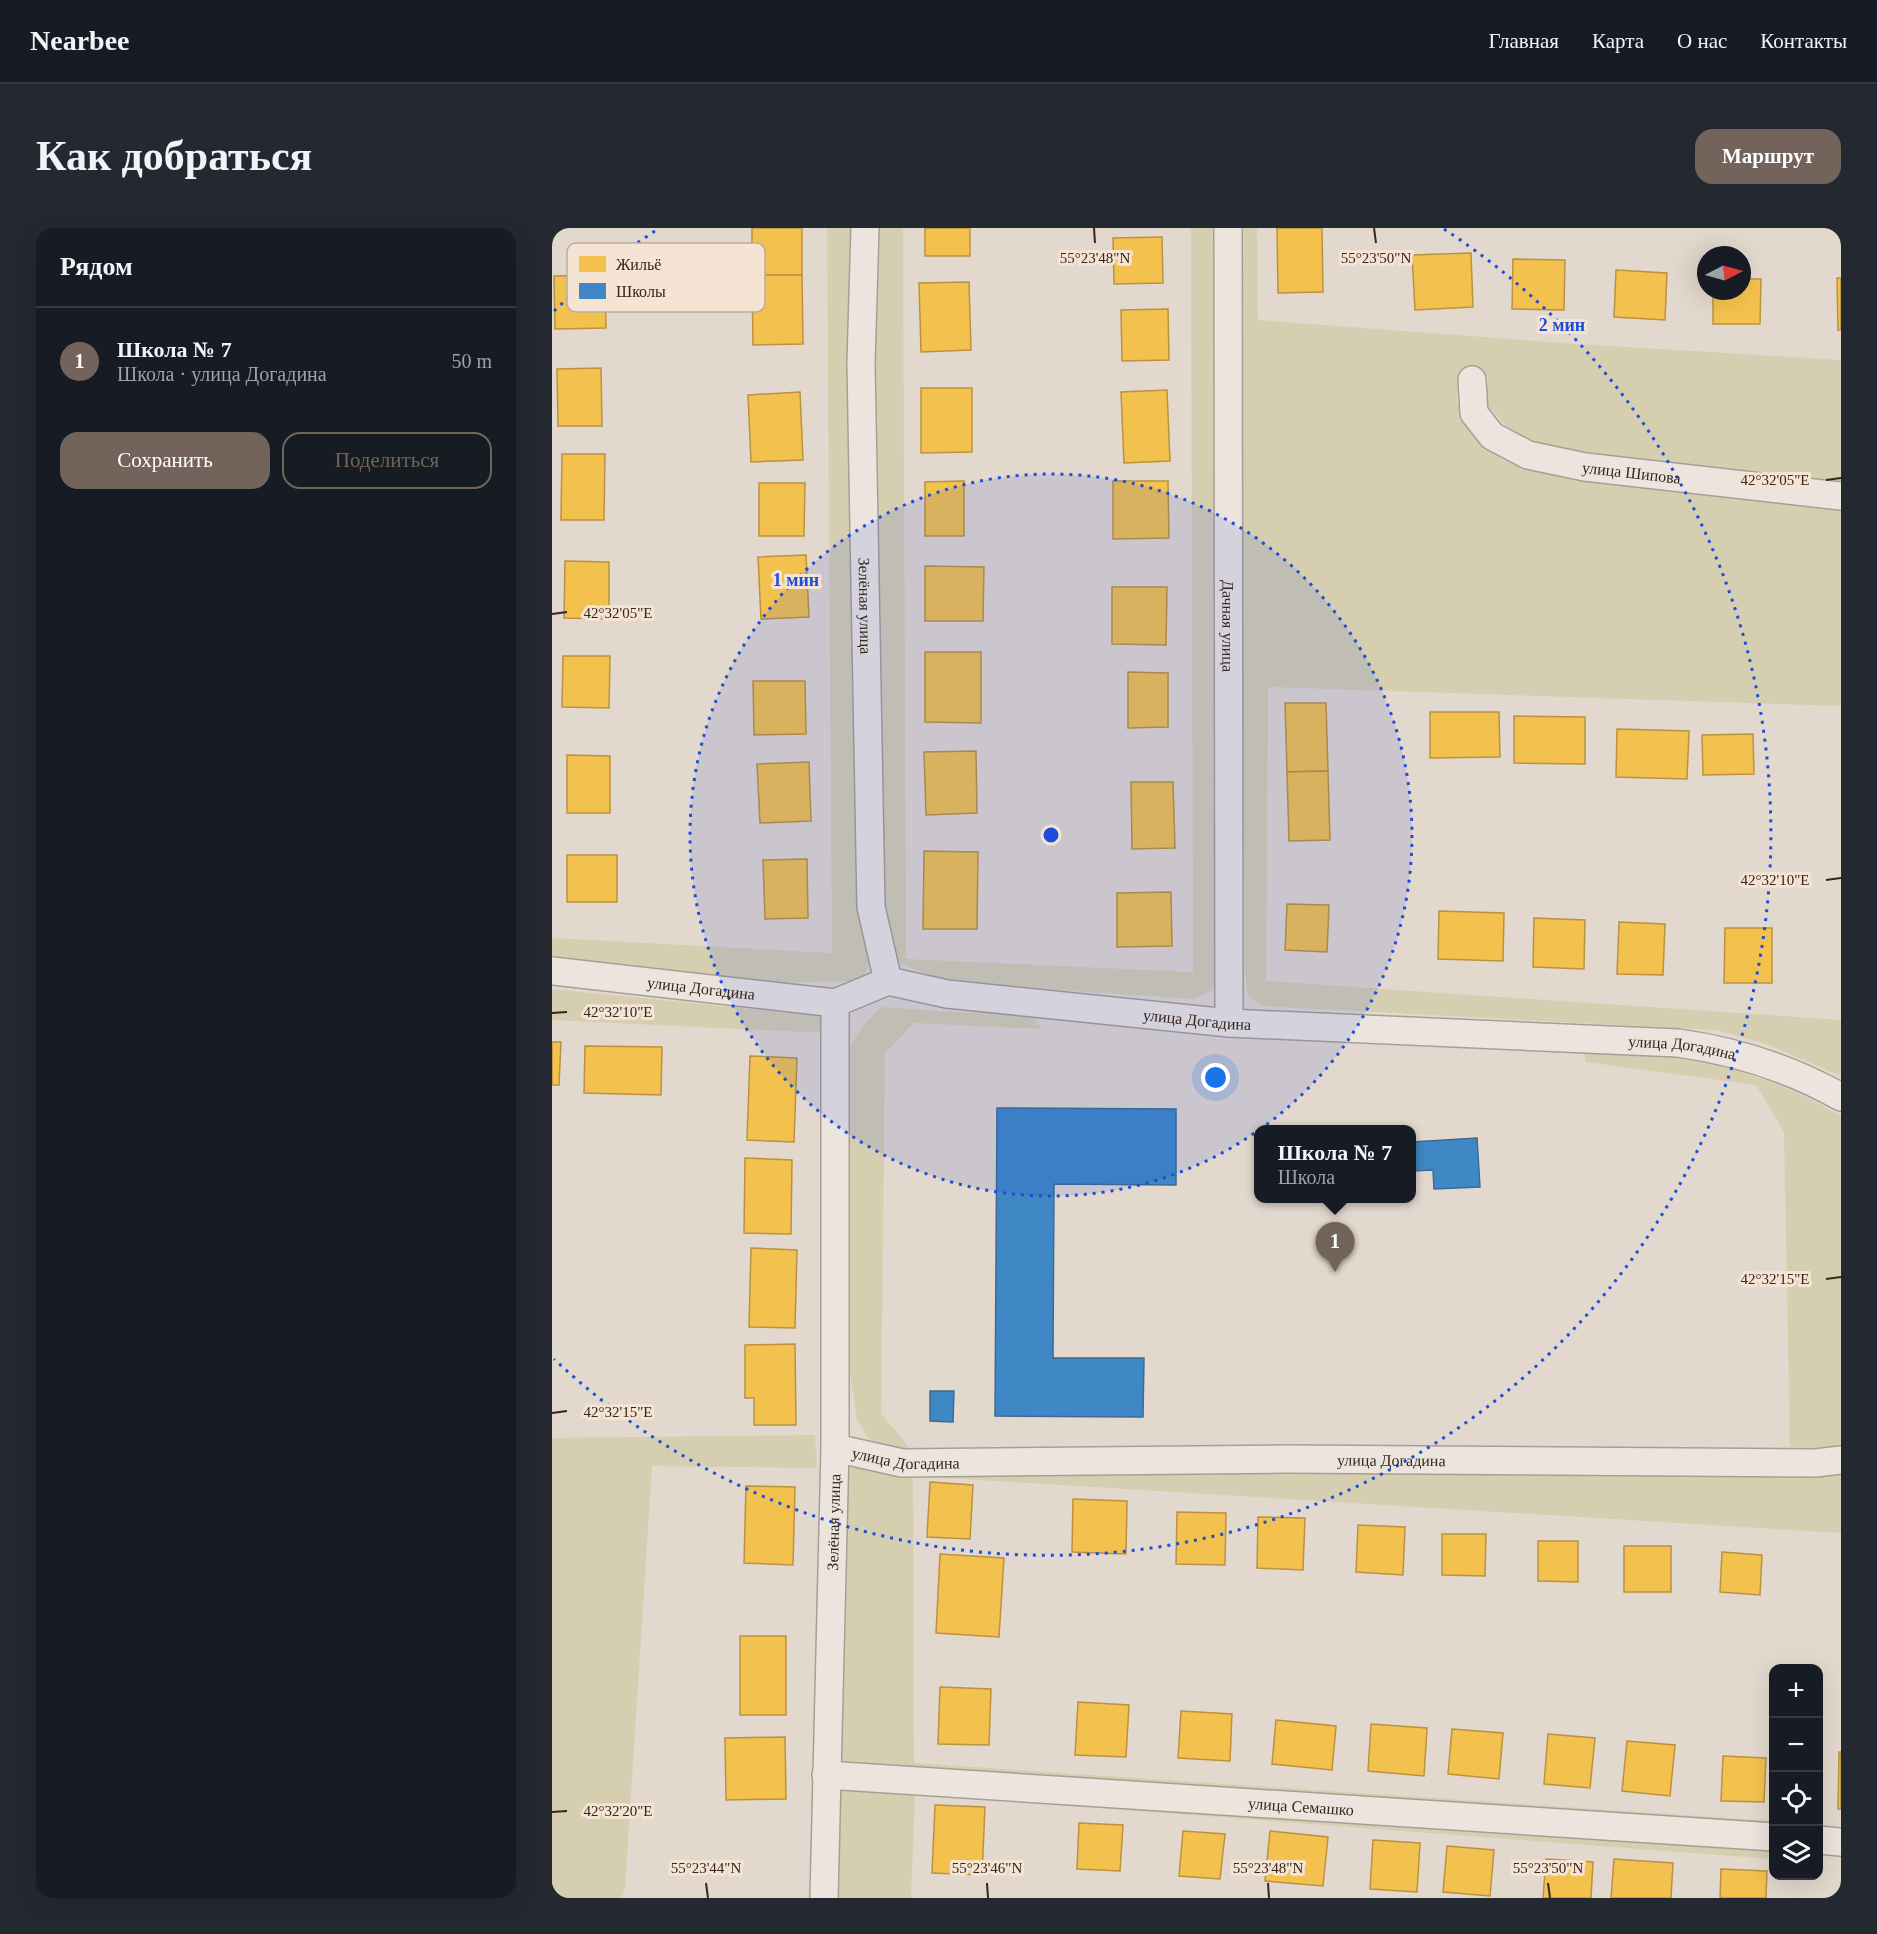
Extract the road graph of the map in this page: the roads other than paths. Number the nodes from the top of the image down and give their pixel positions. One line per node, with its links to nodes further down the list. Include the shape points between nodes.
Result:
1 (866, 228): 6 (street, Зелёная улица, via 861,363 871,907)
2 (1228, 228): 8 (street, Дачная улица)
3 (1472, 380): 4 (street, улица Шипова, via 1474,414 1492,436 1528,455 1585,466)
4 (1841, 496)
5 (552, 971): 7 (street, улица Догадина)
6 (888, 981): 7 (street, улица Догадина); 8 (street, улица Догадина, via 947,994)
7 (835, 1003): 10 (street, Зелёная улица)
8 (1229, 1023): 9 (street, улица Догадина, via 1678,1042 1751,1057 1813,1081)
9 (1841, 1097)
10 (835, 1448): 11 (street, улица Догадина, via 902,1463 1298,1459 1816,1464); 12 (street, Зелёная улица)
11 (1841, 1461)
12 (826, 1775): 13 (street, улица Семашко); 16 (street, Зелёная улица)
13 (1769, 1837)
14 (1823, 1840): 15 (street)
15 (1841, 1842)
16 (824, 1898)

